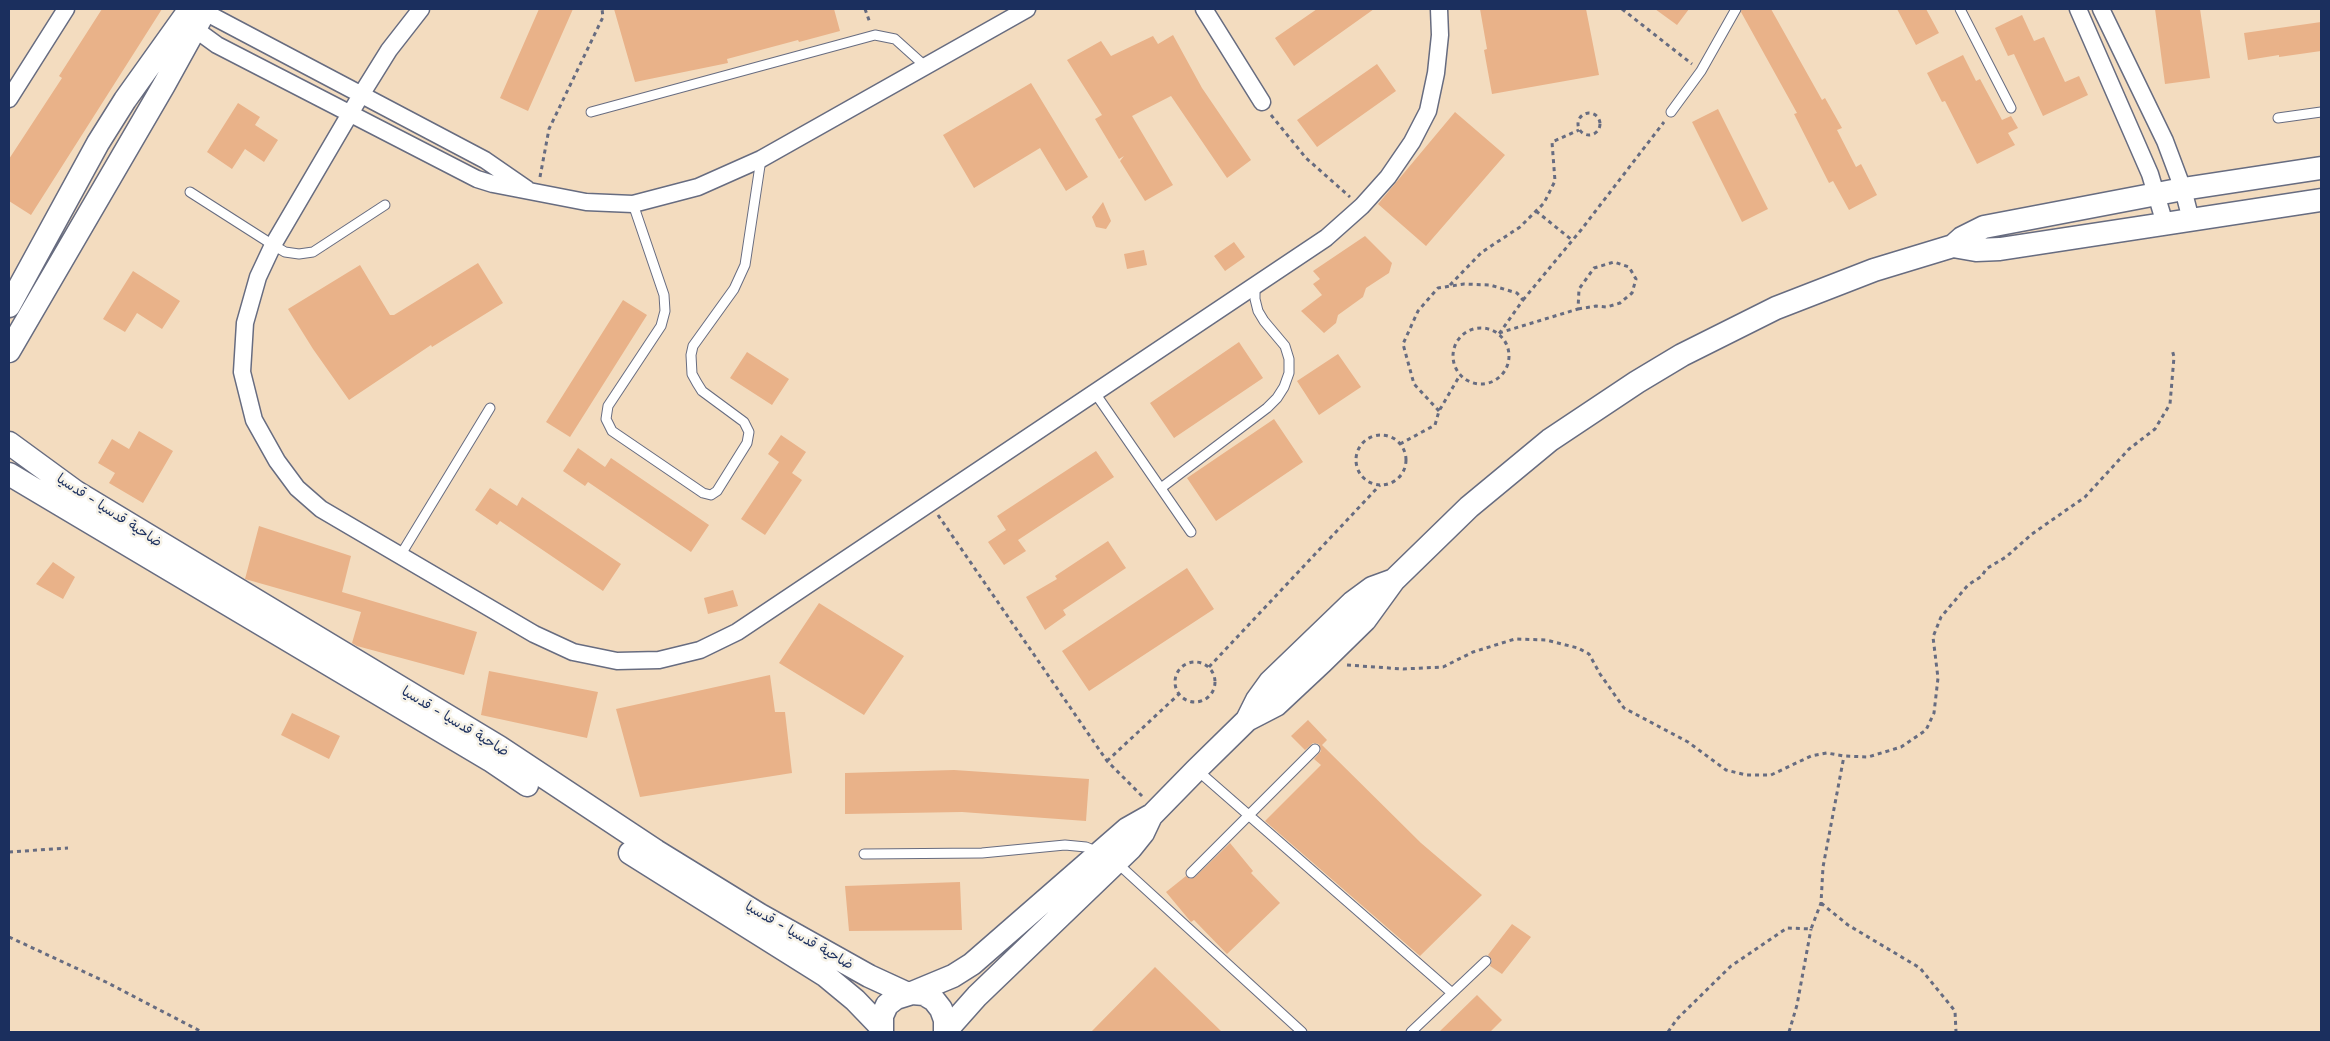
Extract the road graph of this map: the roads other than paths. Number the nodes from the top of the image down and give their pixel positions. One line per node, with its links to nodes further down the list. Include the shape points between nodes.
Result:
1 (66, 9): 13 (street)
2 (421, 9): 12 (street, via 388,50)
3 (1027, 9): 11 (street)
4 (1204, 9): 14 (street)
5 (1439, 9): 38 (street, via 1436,73 1428,111 1412,142 1388,177 1362,206 1326,238)
6 (1736, 9): 17 (lane, via 1701,71)
7 (1960, 9): 15 (lane)
8 (2078, 9): 27 (street)
9 (2101, 9): 24 (street, via 2165,141)
10 (194, 13): 12 (street); 19 (street, via 217,45); 39 (main road, via 130,93 98,142); 40 (main road)
11 (925, 66): 16 (lane, via 895,39 875,35); 21 (street)
12 (361, 95): 19 (street); 25 (street, via 485,160)
13 (9, 99)
14 (1262, 102)
15 (2011, 108)
16 (591, 112)
17 (1671, 112)
18 (2321, 112): 20 (lane)
19 (350, 115): 25 (street, via 477,179); 36 (street)
20 (2278, 118)
21 (761, 159): 30 (street, via 698,187); 30 (lane, via 745,265 734,290 693,346 691,355 690,365 696,383 744,422 749,432 747,443 717,491 711,495 703,493 612,431 606,419 608,406 661,326 665,311 664,295)
22 (2321, 168): 23 (main road)
23 (2226, 182): 24 (main road); 32 (main road, via 2222,200)
24 (2183, 189): 27 (main road); 33 (street)
25 (532, 191): 30 (street, via 586,202)
26 (190, 192): 36 (lane)
27 (2157, 193): 29 (main road); 34 (street)
28 (2321, 200): 32 (main road)
29 (2116, 203): 35 (main road, via 2127,215); 37 (main road, via 1996,223 1972,232)
30 (633, 204)
31 (385, 205): 36 (lane, via 313,252 285,252)
32 (2232, 214): 33 (main road)
33 (2191, 220): 34 (main road)
34 (2164, 224): 35 (main road)
35 (2123, 231): 37 (main road, via 1994,250)
36 (273, 245): 47 (street, via 258,276 245,323 242,372 254,420 276,461 297,488 321,510)
37 (1953, 246): 48 (main road, via 1874,270 1776,308 1644,377 1586,415 1509,473)
38 (1255, 286): 41 (street); 45 (lane, via 1258,311 1285,346 1289,359 1284,387 1267,408)
39 (9, 306)
40 (9, 351)
41 (1095, 393): 45 (lane); 47 (street, via 737,632 700,650 659,660 617,661 573,652 498,615)
42 (490, 408): 47 (lane)
43 (9, 443): 57 (main road, ضاحية قدسيا - قدسيا, via 76,492 499,747 760,915 869,976)
44 (9, 474): 59 (main road, ضاحية قدسيا - قدسيا, via 490,760 648,865 826,976 855,1000)
45 (1161, 488): 46 (lane)
46 (1191, 532)
47 (400, 556)
48 (1394, 580): 49 (main road, via 1373,611 1322,662 1276,705); 49 (main road, via 1372,588 1354,602 1270,682 1256,700)
49 (1247, 720): 51 (main road)
50 (1315, 749): 52 (lane)
51 (1196, 770): 52 (lane); 54 (main road, via 1154,813 1128,829)
52 (1248, 815): 55 (lane); 58 (lane)
53 (864, 854): 54 (lane, via 982,853 1065,844 1086,847)
54 (1108, 857): 57 (main road, via 972,964 953,976); 60 (main road); 61 (lane)
55 (1191, 873)
56 (1486, 960): 58 (lane)
57 (909, 993): 59 (main road, via 887,1005 882,1016); 60 (main road, ضاحية قدسيا - قدسيا, via 929,997 941,1009)
58 (1452, 993): 62 (lane)
59 (882, 1029)
60 (945, 1032)
61 (1302, 1032)
62 (1411, 1032)

